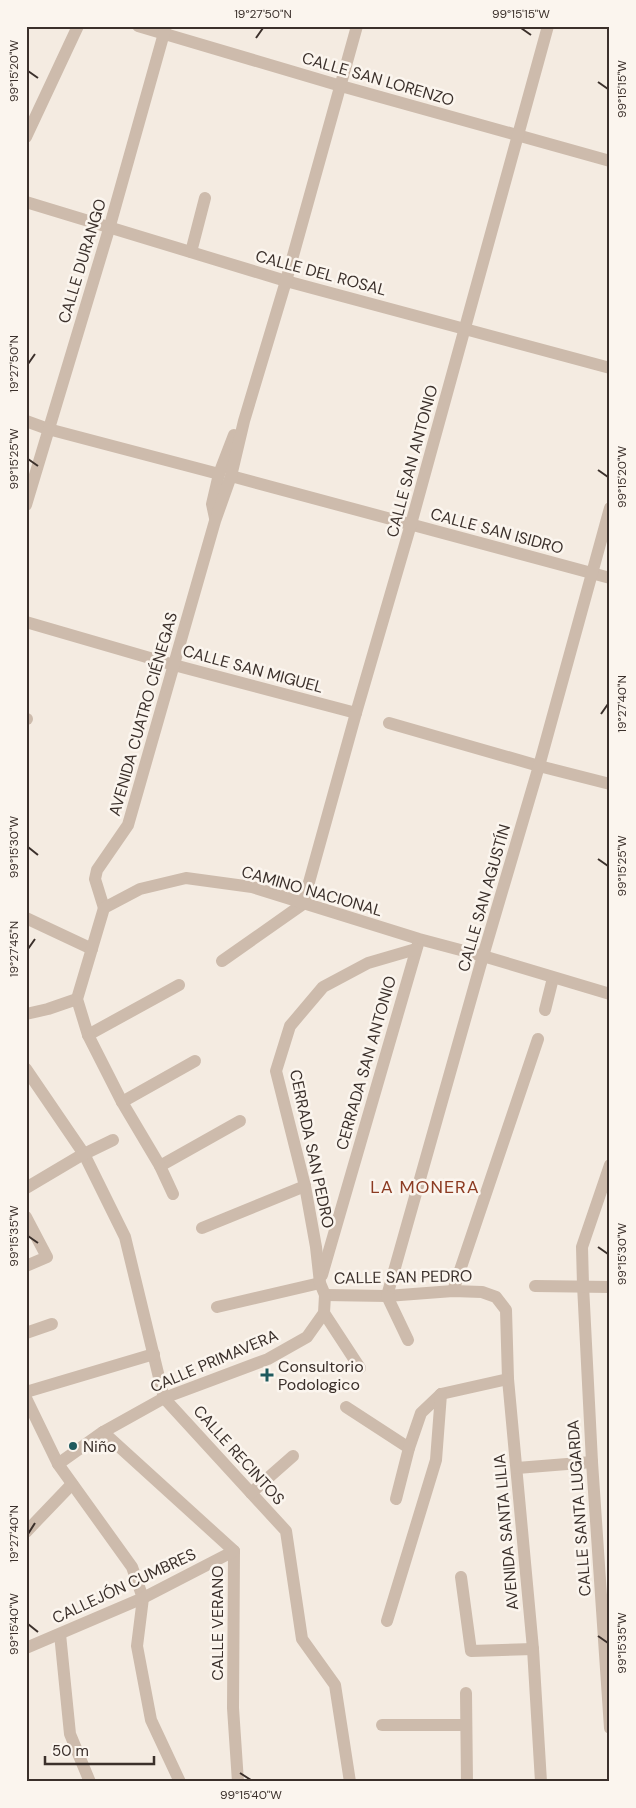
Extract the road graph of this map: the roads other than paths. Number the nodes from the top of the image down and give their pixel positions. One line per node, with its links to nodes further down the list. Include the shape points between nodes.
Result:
1 (78, 26): 8 (street)
2 (138, 26): 5 (street, CALLE SAN LORENZO)
3 (357, 26): 6 (street, AVENIDA CUATRO CIÉNEGAS)
4 (548, 26): 7 (street, CALLE SAN ANTONIO)
5 (165, 31): 6 (street, CALLE SAN LORENZO); 12 (street, CALLE DURANGO)
6 (341, 86): 7 (street, CALLE SAN LORENZO); 14 (street, AVENIDA CUATRO CIÉNEGAS)
7 (518, 134): 9 (street, CALLE SAN LORENZO); 15 (street, CALLE SAN ANTONIO)
8 (26, 137)
9 (610, 161)
10 (205, 198): 13 (street)
11 (26, 202): 12 (street, CALLE DEL ROSAL)
12 (109, 228): 13 (street, CALLE DEL ROSAL); 18 (street, CALLE DURANGO)
13 (191, 252): 14 (street, CALLE DEL ROSAL)
14 (286, 281): 15 (street, CALLE DEL ROSAL); 19 (street, AVENIDA CUATRO CIÉNEGAS)
15 (465, 329): 16 (street, CALLE DEL ROSAL); 22 (street, CALLE SAN ANTONIO)
16 (610, 368)
17 (26, 421): 18 (street, CALLE SAN ISIDRO)
18 (48, 429): 19 (street, CALLE SAN ISIDRO); 20 (street, CALLE DURANGO)
19 (225, 475): 22 (street, CALLE SAN ISIDRO); 26 (street, AVENIDA CUATRO CIÉNEGAS)
20 (26, 505)
21 (610, 508): 23 (street, CALLE SAN AGUSTÍN)
22 (412, 524): 23 (street, CALLE SAN ISIDRO); 27 (street, CALLE SAN ANTONIO)
23 (591, 573): 24 (street, CALLE SAN ISIDRO); 29 (street, CALLE SAN AGUSTÍN)
24 (610, 578)
25 (26, 622): 26 (street, CALLE SAN MIGUEL)
26 (174, 665): 27 (street, CALLE SAN MIGUEL); 32 (street, AVENIDA CUATRO CIÉNEGAS, via 128,825 97,870 95,879)
27 (356, 713): 31 (street, CALLE SAN ANTONIO)
28 (389, 723): 29 (street)
29 (539, 766): 30 (street); 36 (street, CALLE SAN AGUSTÍN)
30 (610, 784)
31 (303, 904): 32 (street, CAMINO NACIONAL, via 252,887 186,878 140,889); 34 (street, CAMINO NACIONAL); 37 (street)
32 (104, 908): 35 (street)
33 (26, 918): 35 (street)
34 (418, 944): 36 (street, CAMINO NACIONAL); 54 (street, CERRADA SAN PEDRO, via 323,987 290,1026 276,1071); 60 (street, CERRADA SAN ANTONIO)
35 (92, 949): 41 (street)
36 (483, 956): 38 (street, CAMINO NACIONAL); 67 (street, CALLE SAN AGUSTÍN)
37 (222, 960)
38 (553, 978): 40 (street, CAMINO NACIONAL); 42 (street)
39 (179, 984): 44 (street)
40 (610, 994)
41 (77, 999): 43 (street); 44 (street)
42 (545, 1010)
43 (26, 1014)
44 (88, 1035): 48 (street)
45 (538, 1039): 64 (street)
46 (194, 1061): 48 (street)
47 (26, 1069): 51 (street, CALLE RECINTOS)
48 (122, 1102): 53 (street)
49 (240, 1121): 53 (street)
50 (113, 1140): 51 (street)
51 (84, 1154): 55 (street); 73 (street, CALLE RECINTOS, via 125,1237)
52 (610, 1165): 61 (street, CALLE SANTA LUGARDA, via 582,1246)
53 (160, 1166): 56 (street)
54 (305, 1186): 58 (street); 60 (street, CERRADA SAN PEDRO)
55 (26, 1188)
56 (173, 1194)
57 (26, 1217): 59 (street, via 47,1256)
58 (202, 1228)
59 (26, 1266)
60 (320, 1283): 66 (street); 68 (street)
61 (583, 1285): 62 (street); 63 (street); 84 (street, CALLE SANTA LUGARDA)
62 (535, 1286)
63 (610, 1287)
64 (453, 1291): 65 (street, CALLE SAN PEDRO); 67 (street, CALLE SAN PEDRO)
65 (482, 1292): 75 (street, AVENIDA SANTA LILIA, via 496,1297 506,1310)
66 (325, 1295): 67 (street, CALLE SAN PEDRO); 69 (street)
67 (387, 1296): 72 (street)
68 (217, 1307)
69 (324, 1313): 74 (street); 79 (street, CALLE PRIMAVERA, via 306,1337 268,1360)
70 (52, 1324): 71 (street)
71 (26, 1334)
72 (408, 1340)
73 (154, 1354): 76 (street); 79 (street, CALLE RECINTOS)
74 (360, 1368)
75 (508, 1379): 77 (street); 86 (street, AVENIDA SANTA LILIA)
76 (26, 1392)
77 (441, 1394): 82 (street, via 421,1413); 95 (street, via 436,1460)
78 (26, 1398): 85 (street)
79 (164, 1398): 81 (street, CALLE PRIMAVERA); 88 (street, CALLE RECINTOS)
80 (346, 1407): 82 (street)
81 (103, 1432): 85 (street, CALLE PRIMAVERA); 91 (street, CALLE VERANO)
82 (409, 1448): 89 (street)
83 (293, 1456): 88 (street)
84 (592, 1462): 86 (street); 93 (street, CALLE SANTA LUGARDA)
85 (58, 1464): 87 (street)
86 (517, 1468): 98 (street, AVENIDA SANTA LILIA)
87 (72, 1484): 90 (street); 94 (street, via 132,1568)
88 (251, 1493): 106 (street, CALLE RECINTOS, via 286,1531 302,1639 335,1686)
89 (396, 1499)
90 (26, 1532)
91 (234, 1551): 94 (street, CALLEJÓN CUMBRES); 105 (street, CALLE VERANO, via 233,1708)
92 (461, 1577): 98 (street, via 471,1651)
93 (605, 1578): 102 (street, CALLE SANTA LUGARDA)
94 (143, 1598): 96 (street, CALLEJÓN CUMBRES); 104 (street, via 137,1646 151,1720)
95 (387, 1621)
96 (60, 1634): 97 (street, CALLEJÓN CUMBRES); 103 (street, via 70,1734)
97 (26, 1648)
98 (533, 1649): 108 (street, AVENIDA SANTA LILIA)
99 (466, 1693): 101 (street)
100 (382, 1725): 101 (street)
101 (466, 1725): 107 (street)
102 (610, 1728)
103 (90, 1782)
104 (180, 1782)
105 (238, 1782)
106 (350, 1782)
107 (467, 1782)
108 (541, 1782)

